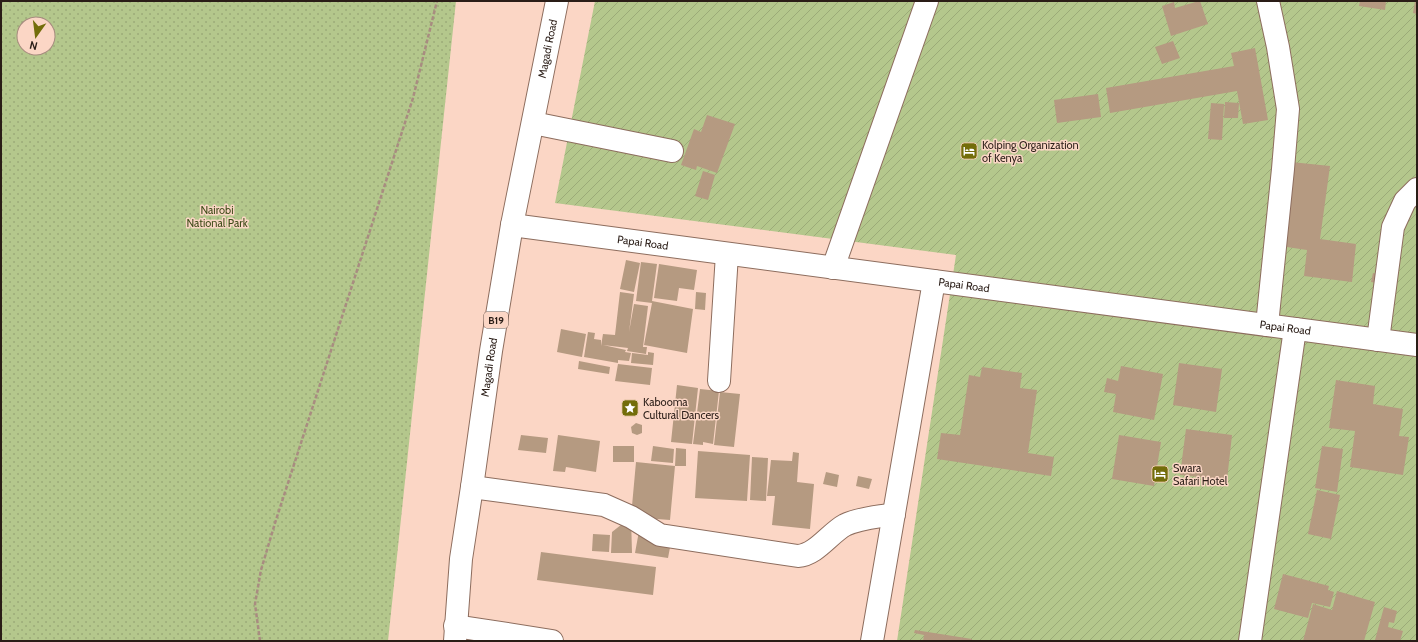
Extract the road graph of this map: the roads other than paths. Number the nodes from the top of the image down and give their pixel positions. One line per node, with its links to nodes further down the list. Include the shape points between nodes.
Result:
1 (557, 1): 4 (main road, Magadi Road / B19)
2 (927, 1): 9 (main road)
3 (1268, 1): 11 (main road, via 1288,109)
4 (533, 123): 5 (main road); 7 (main road, Magadi Road / B19)
5 (672, 151)
6 (1417, 189): 13 (main road, via 1405,200 1393,227)
7 (512, 225): 8 (main road, Papai Road); 16 (main road, Magadi Road / B19)
8 (727, 254): 9 (main road, Papai Road); 15 (main road)
9 (833, 268): 10 (main road, Papai Road)
10 (934, 281): 11 (main road, Papai Road); 17 (main road)
11 (1267, 325): 12 (main road, Papai Road)
12 (1295, 329): 13 (main road, Papai Road); 21 (main road)
13 (1378, 340): 14 (main road, Papai Road)
14 (1417, 345)
15 (719, 381)
16 (472, 486): 17 (main road, via 604,505 631,517 660,535 798,556 808,554 853,522); 18 (main road, Magadi Road / B19, via 460,559)
17 (894, 514): 20 (main road)
18 (455, 633): 19 (main road)
19 (552, 641)
20 (872, 641)
21 (1250, 641)

